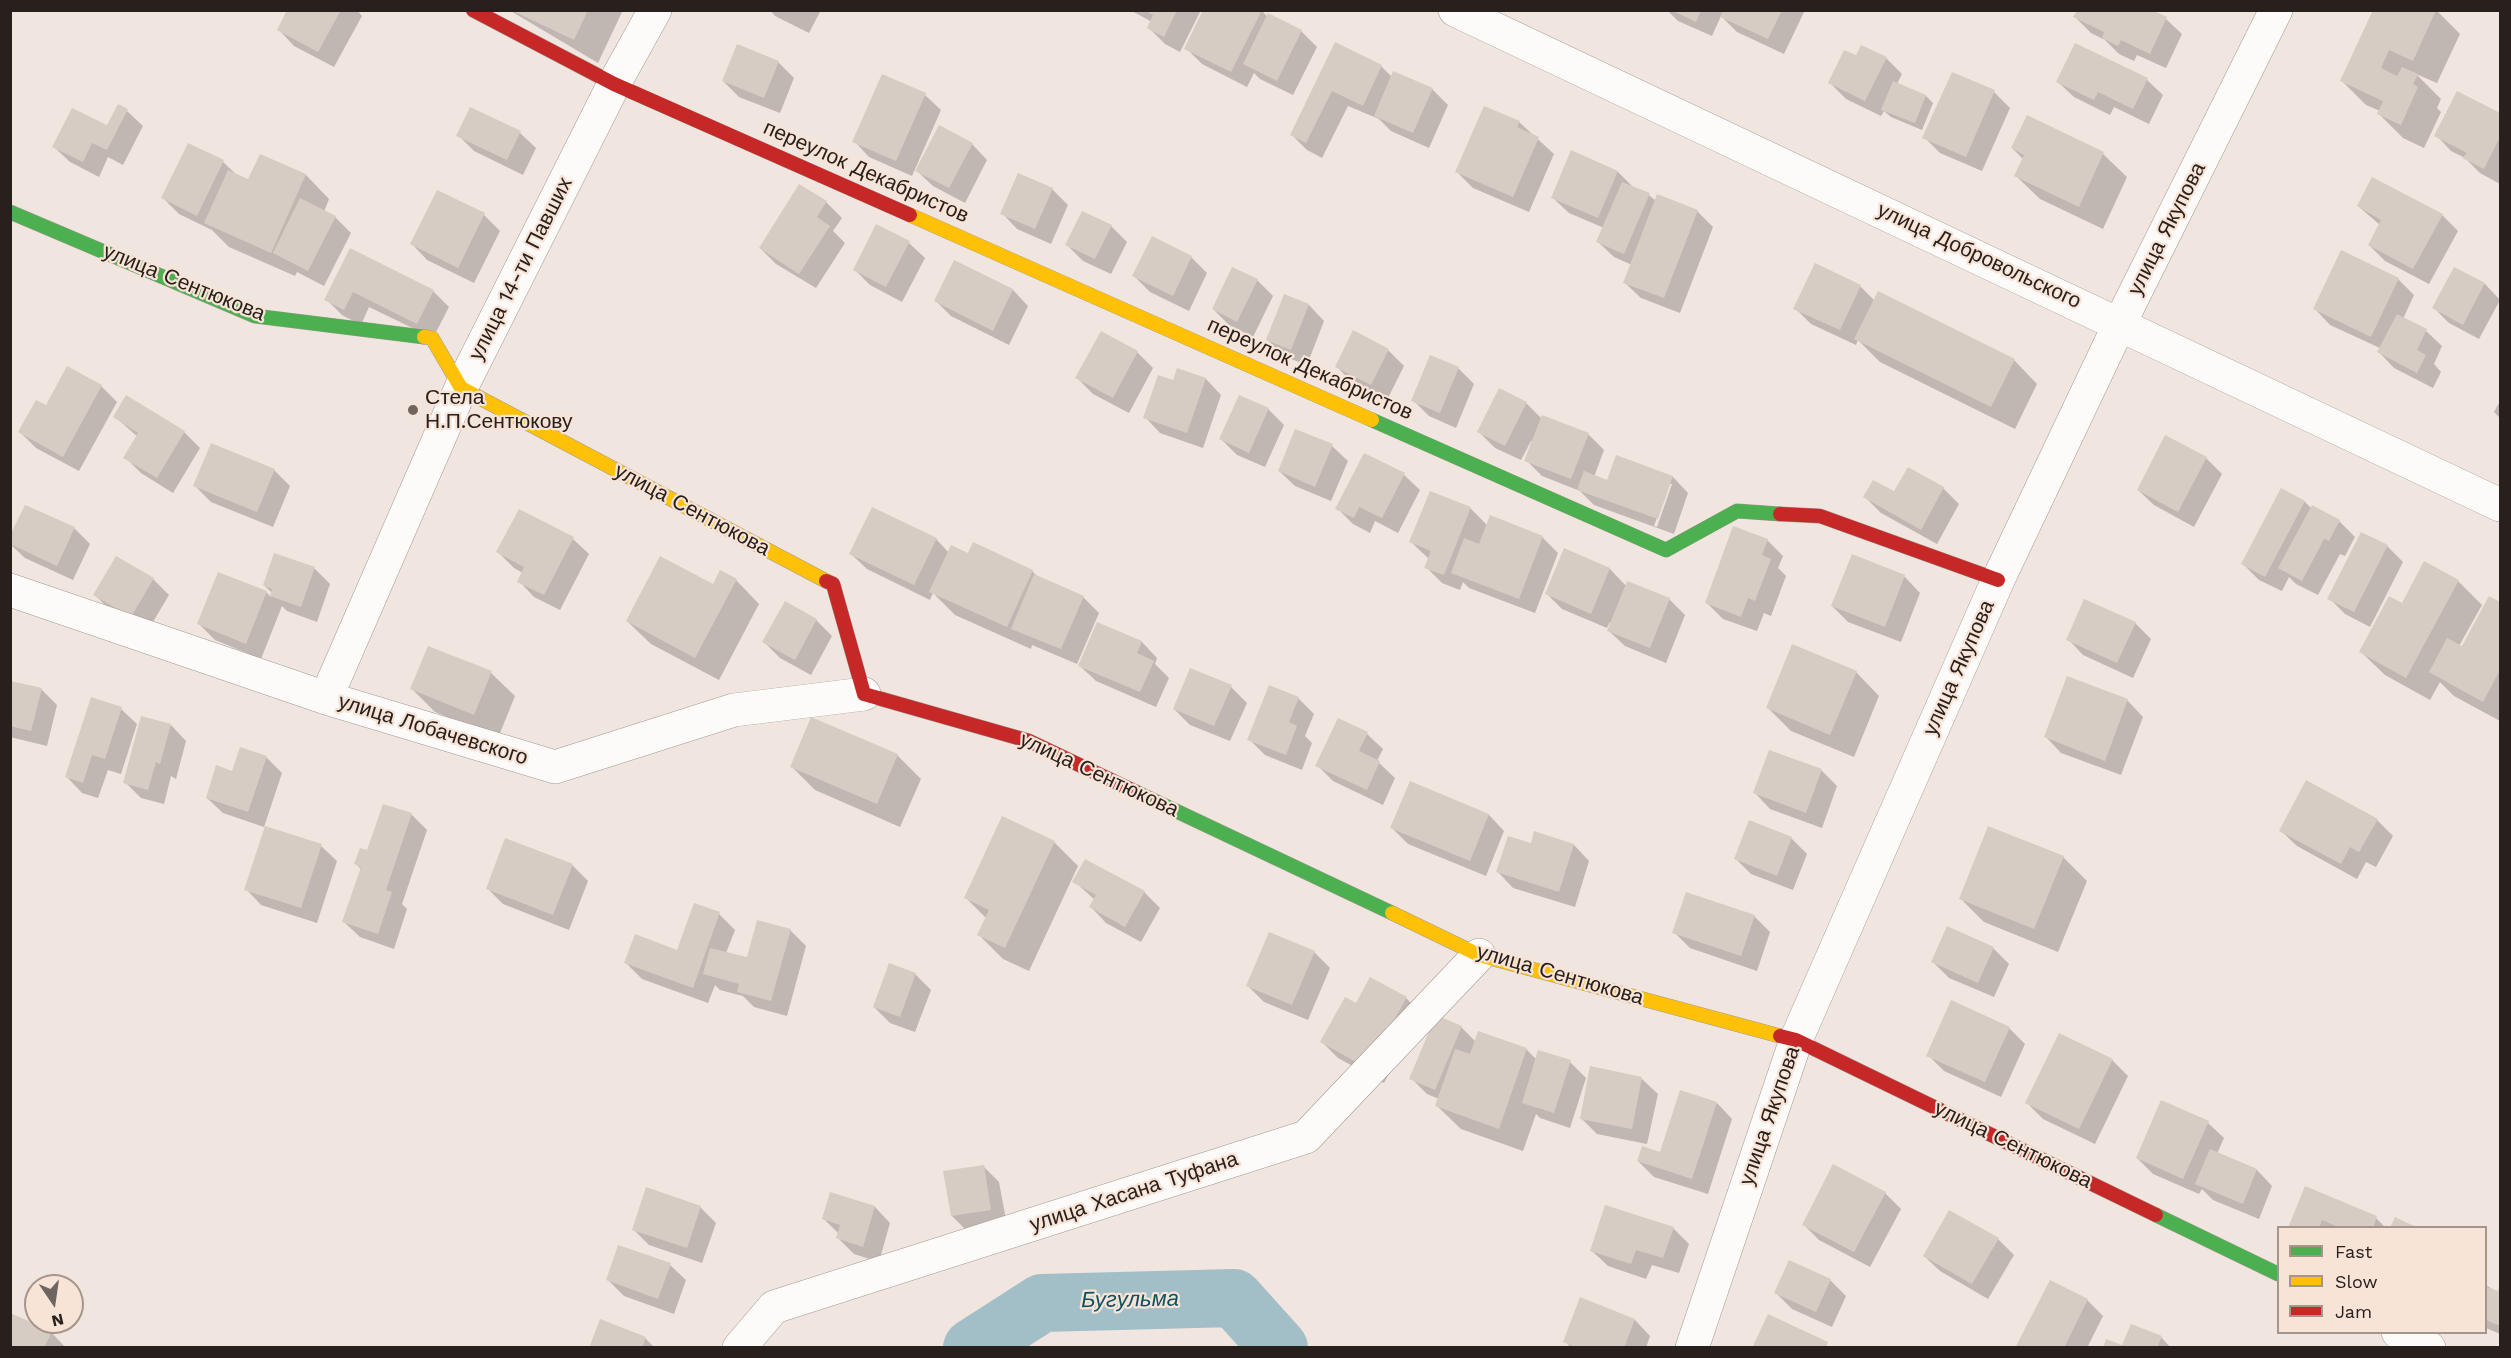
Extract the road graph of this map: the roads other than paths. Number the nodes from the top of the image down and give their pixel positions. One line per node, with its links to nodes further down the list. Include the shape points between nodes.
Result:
1 (473, 10): 5 (street)
2 (655, 10): 5 (street, улица 14-ти Павших)
3 (1455, 10): 7 (street, улица Добровольского)
4 (2276, 10): 7 (street, улица Якупова)
5 (614, 84): 8 (street, улица 14-ти Павших); 10 (street, переулок Декабристов, via 1666,550 1737,511 1820,516)
6 (10, 212): 8 (street, улица Сентюкова, via 255,316 432,338)
7 (2120, 323): 9 (street, улица Добровольского); 10 (street, улица Якупова)
8 (461, 388): 12 (street, улица Сентюкова, via 833,584); 13 (street, улица 14-ти Павших)
9 (2500, 505)
10 (1998, 580): 15 (street, улица Якупова)
11 (10, 590): 13 (street, улица Лобачевского)
12 (864, 694): 13 (street, улица Лобачевского, via 734,710 555,767); 14 (street, улица Сентюкова, via 1029,741)
13 (326, 698)
14 (1479, 955): 15 (street, улица Сентюкова); 18 (street, улица Хасана Туфана, via 1306,1137 774,1306)
15 (1796, 1040): 16 (street, улица Сентюкова); 19 (street, улица Якупова)
16 (2277, 1274)
17 (2402, 1334): 20 (street)
18 (740, 1347)
19 (1692, 1347)
20 (2429, 1347)

